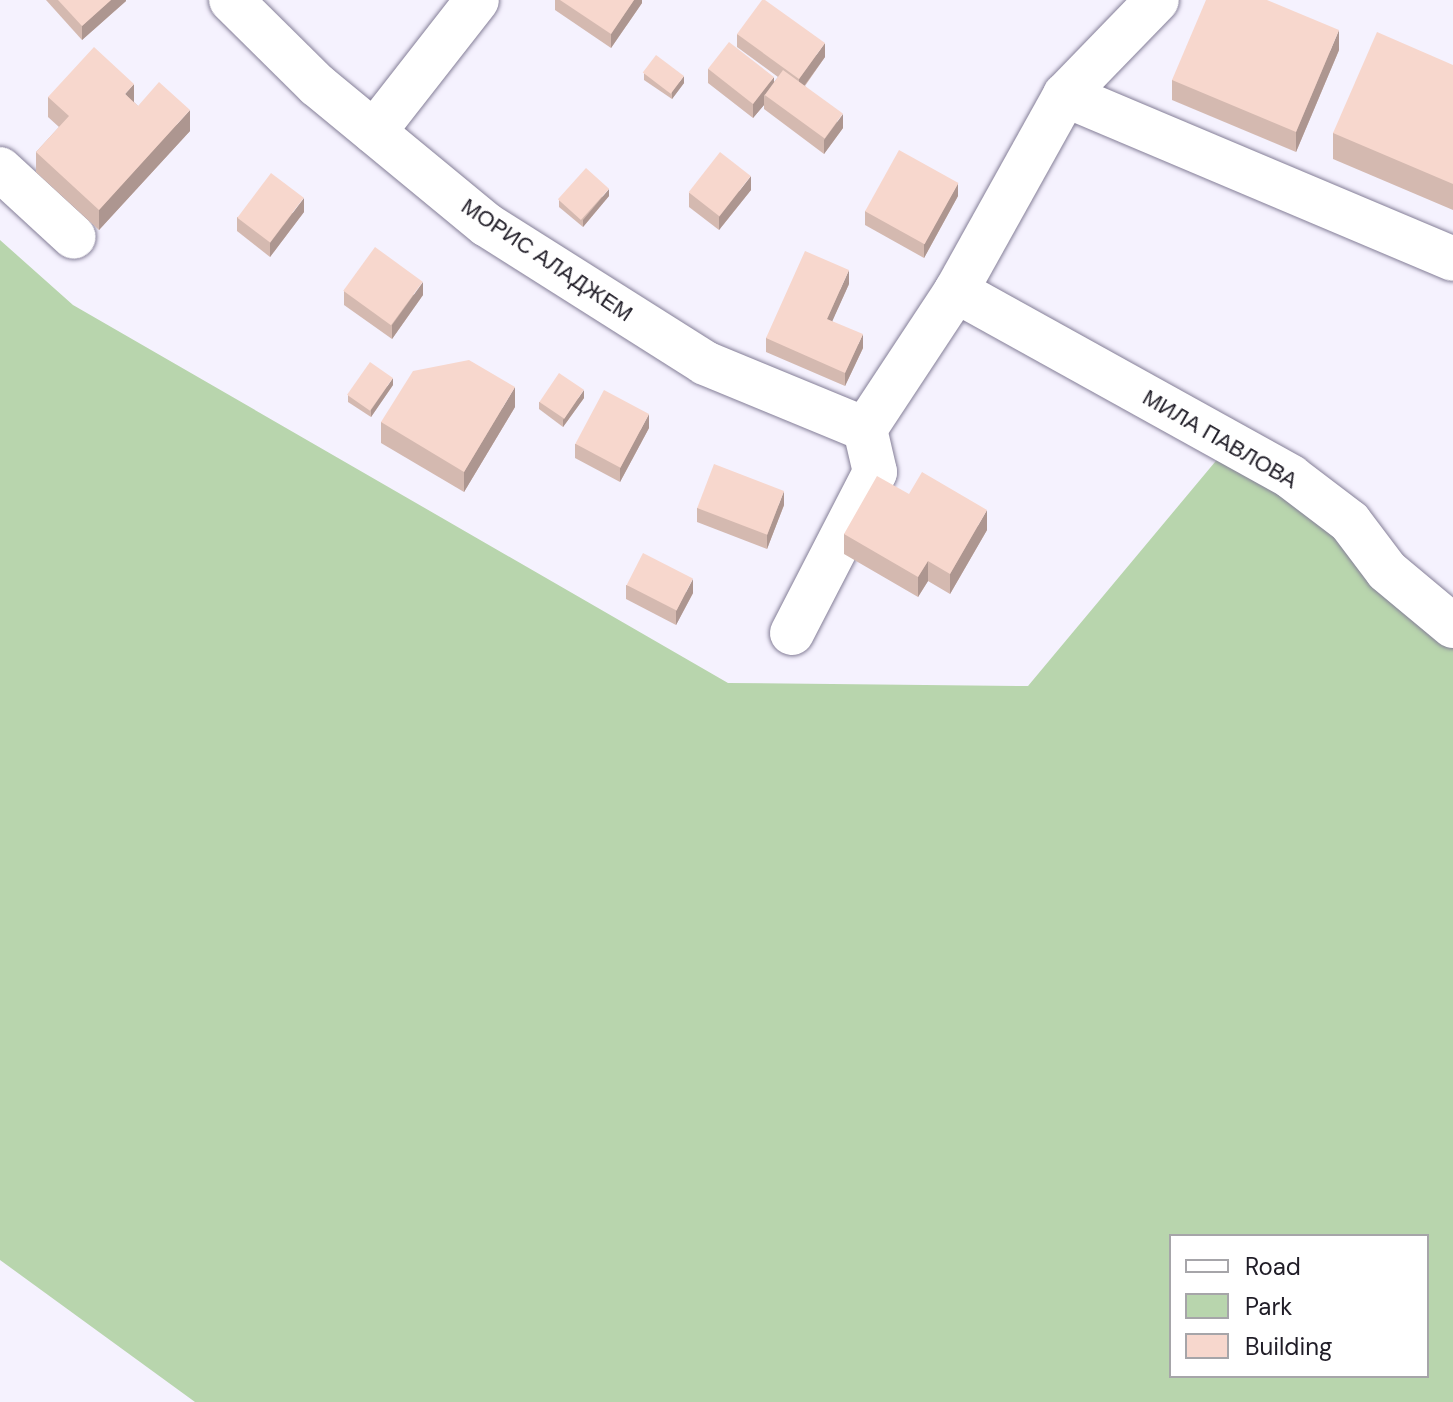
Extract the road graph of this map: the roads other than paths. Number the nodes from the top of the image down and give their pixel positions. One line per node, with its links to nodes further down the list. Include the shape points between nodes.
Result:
1 (231, 0): 5 (street, МОРИС АЛАДЖЕМ, via 317,85)
2 (477, 0): 5 (street)
3 (1157, 0): 4 (street)
4 (1065, 95): 8 (street); 9 (street)
5 (374, 132): 10 (street, МОРИС АЛАДЖЕМ, via 487,225 705,363)
6 (0, 169): 7 (street)
7 (74, 237)
8 (1453, 259)
9 (956, 291): 10 (street); 11 (street, МИЛА ПАВЛОВА, via 1291,477 1350,522 1387,571)
10 (865, 429): 12 (street, via 875,472)
11 (1453, 626)
12 (792, 633)

